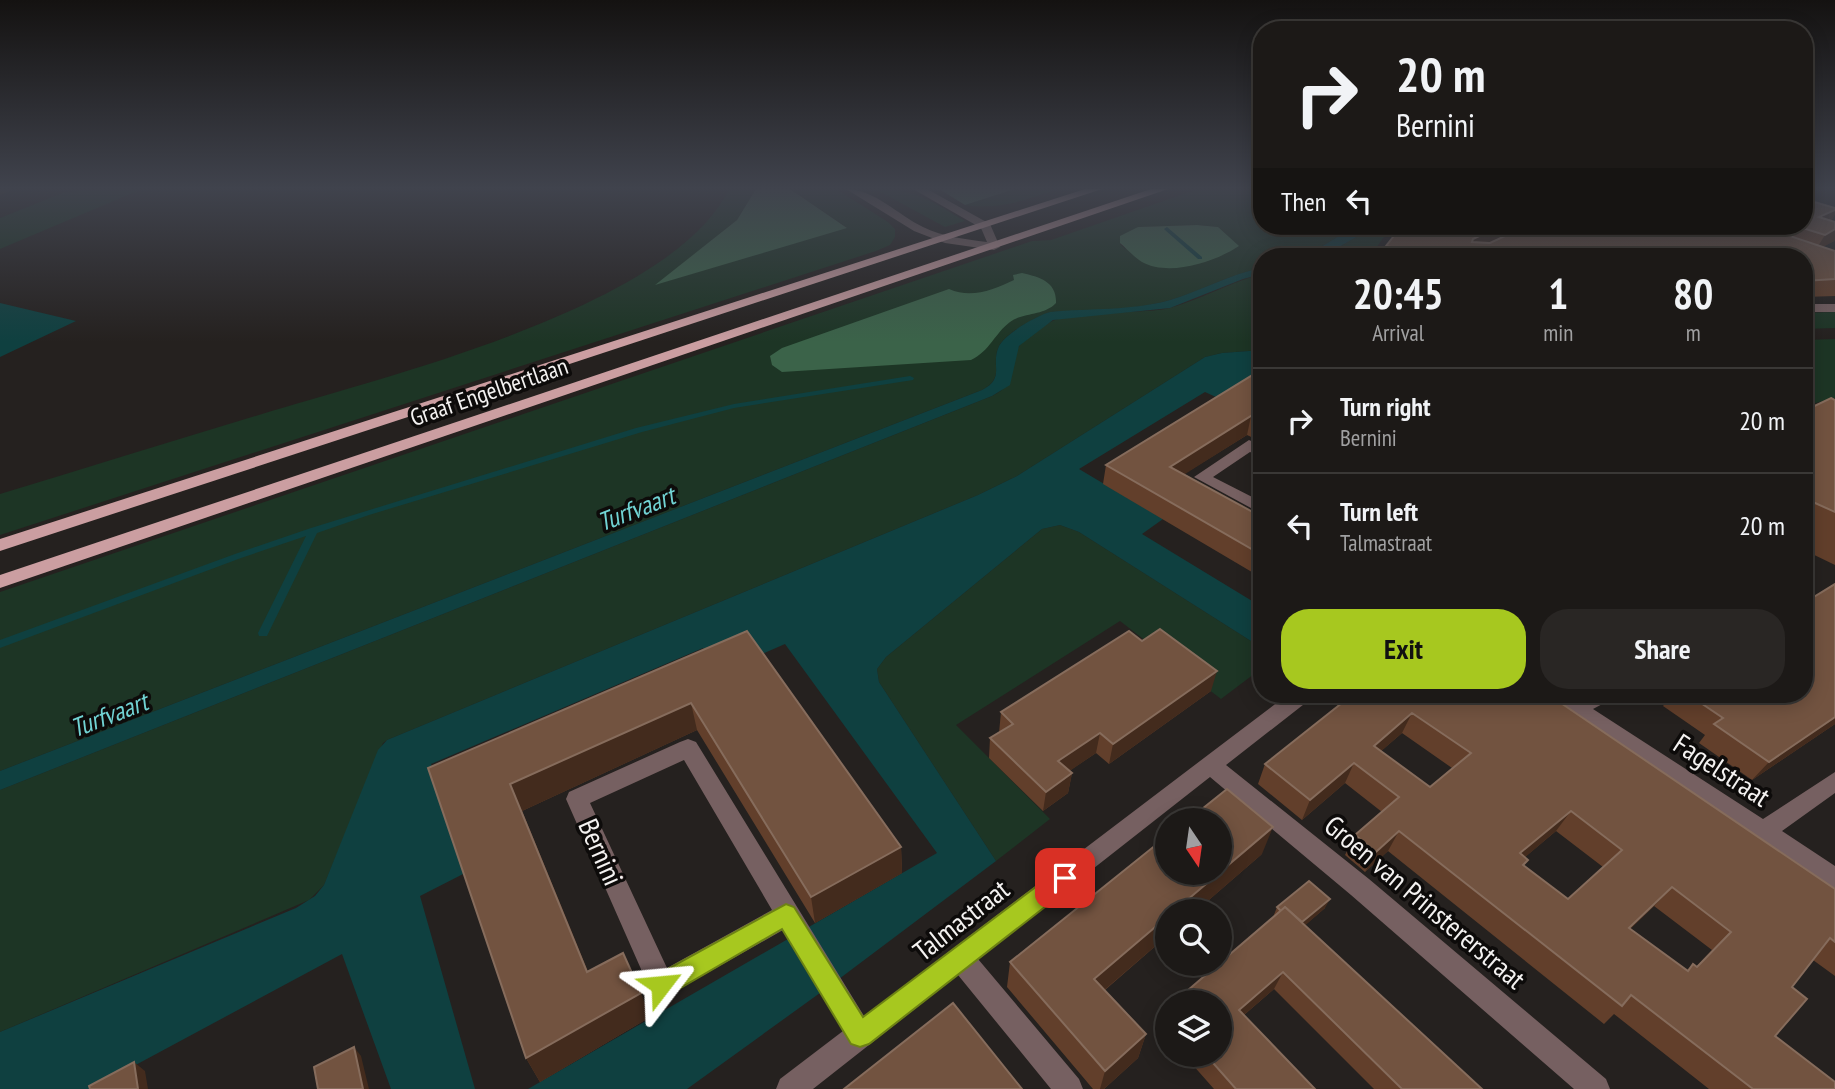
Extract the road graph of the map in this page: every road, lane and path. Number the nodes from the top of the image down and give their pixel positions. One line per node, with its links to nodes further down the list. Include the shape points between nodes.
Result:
1 (945, 240): 4 (street, Graaf Engelbertlaan); 9 (main road, Graaf Engelbertlaan)
2 (991, 240): 4 (street)
3 (1015, 240): 4 (main road, Graaf Engelbertlaan)
4 (994, 247): 10 (main road, Graaf Engelbertlaan)
5 (1835, 308): 6 (street)
6 (1813, 309)
7 (1253, 447): 8 (street, via 1249,445 1202,477)
8 (1253, 504)
9 (0, 545)
10 (0, 582)
11 (1291, 703): 15 (street, Talmastraat)
12 (1568, 703): 14 (street, Fagelstraat)
13 (1587, 703): 14 (street)
14 (1577, 709): 17 (street, Fagelstraat)
15 (1211, 765): 20 (street, Talmastraat); 24 (street, Groen van Prinstererstraat)
16 (1835, 781): 17 (street)
17 (1763, 832): 18 (street, Fagelstraat)
18 (1835, 880)
19 (792, 924): 19 (street, Bernini, via 688,748 577,799 661,985); 21 (street, Bernini)
20 (961, 958): 21 (street, Talmastraat); 23 (street)
21 (860, 1035): 22 (street, Talmastraat)
22 (790, 1089)
23 (1069, 1089)
24 (1596, 1089)

